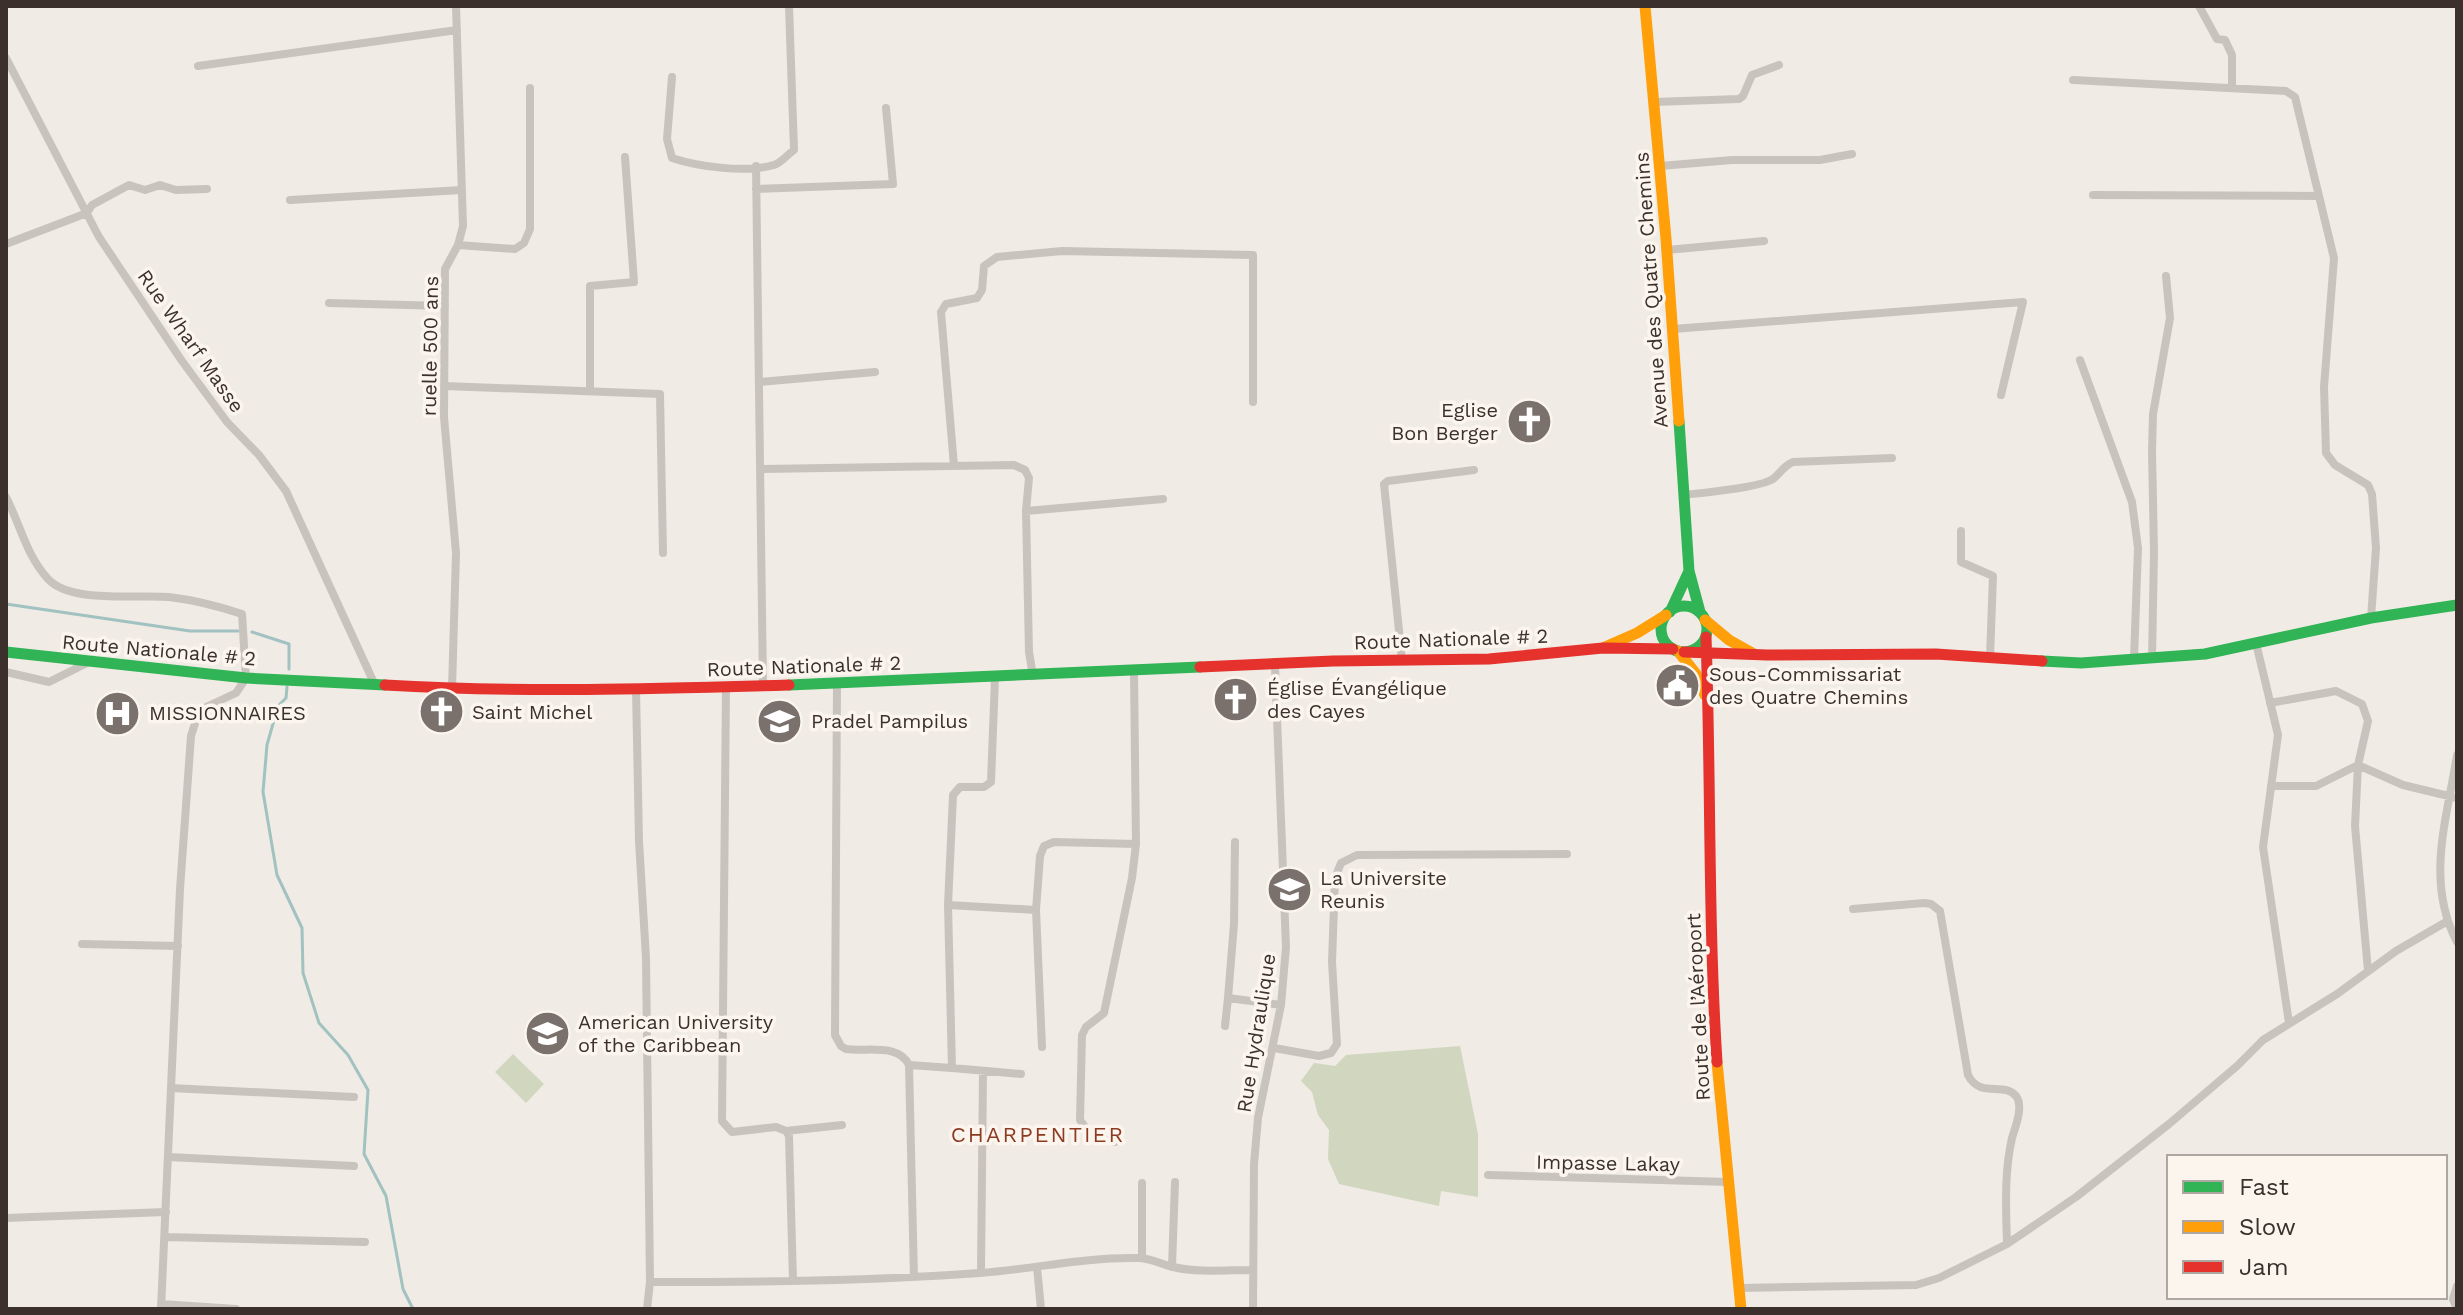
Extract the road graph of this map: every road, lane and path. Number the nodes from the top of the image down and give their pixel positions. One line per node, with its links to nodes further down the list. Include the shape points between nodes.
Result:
1 (456, 6): 5 (street, ruelle 500 ans)
2 (789, 6): 17 (street, via 794,150 776,165)
3 (1645, 6): 13 (main road, Avenue des Quatre Chemins)
4 (2199, 6): 12 (street, via 2232,55)
5 (457, 30): 8 (street); 21 (street, ruelle 500 ans)
6 (6, 58): 25 (street, Rue Wharf Masse)
7 (1779, 65): 13 (street, via 1752,75 1739,99)
8 (198, 66)
9 (672, 77): 17 (street, via 667,139 672,158 695,165)
10 (2073, 80): 12 (street)
11 (530, 88): 28 (street, via 530,229 524,243 515,249)
12 (2232, 88): 23 (street, via 2286,91 2295,97)
13 (1654, 102): 18 (main road, Avenue des Quatre Chemins)
14 (886, 108): 20 (street, via 893,184)
15 (1852, 154): 18 (street)
16 (625, 157): 38 (street, via 634,282 590,286)
17 (756, 166): 20 (street)
18 (1660, 166): 29 (main road, Avenue des Quatre Chemins)
19 (207, 189): 25 (street, via 160,185 145,190 129,185)
20 (756, 189): 36 (street)
21 (462, 190): 24 (street); 28 (street, ruelle 500 ans)
22 (2093, 195): 23 (street)
23 (2319, 196): 55 (street, via 2334,258 2324,387 2326,448 2330,462 2368,485 2372,494 2376,548)
24 (290, 200)
25 (87, 213): 27 (street); 74 (street, Rue Wharf Masse, via 182,361 286,491)
26 (1764, 241): 29 (street)
27 (6, 244)
28 (458, 245): 32 (street, ruelle 500 ans, via 445,269)
29 (1667, 250): 33 (main road, Avenue des Quatre Chemins)
30 (2166, 276): 65 (street, via 2170,318 2152,439)
31 (329, 303): 32 (street)
32 (445, 306): 37 (street, ruelle 500 ans)
33 (1673, 329): 39 (street, via 2023,302); 45 (main road, Avenue des Quatre Chemins)
34 (2080, 360): 64 (street, via 2132,502 2138,548)
35 (875, 372): 36 (street)
36 (759, 382): 43 (street)
37 (444, 386): 38 (street); 78 (street, ruelle 500 ans, via 456,553)
38 (590, 391): 50 (street, via 660,394)
39 (2001, 395)
40 (1253, 402): 42 (street, via 1253,255 1062,251 997,257 984,266 977,298 946,304 941,312)
41 (1892, 458): 45 (street, via 1793,462 1770,481)
42 (954, 466): 43 (street); 48 (street, via 1020,466 1029,478)
43 (760, 469): 76 (street)
44 (1474, 470): 66 (street, via 1384,484)
45 (1683, 495): 51 (main road, Avenue des Quatre Chemins)
46 (6, 497): 72 (street, via 28,549 55,585 82,594 169,597 242,614)
47 (1163, 499): 48 (street)
48 (1026, 511): 71 (street)
49 (1961, 531): 63 (street, via 1961,562 1993,576)
50 (663, 553)
51 (1689, 571): 53 (main road, Avenue des Quatre Chemins); 54 (main road, Avenue des Quatre Chemins)
52 (2457, 605): 55 (main road, Route Nationale # 2)
53 (1668, 613): 54 (main road, via 1684,606); 58 (main road, Route Nationale # 2); 59 (main road, via 1663,636)
54 (1702, 616): 56 (main road); 62 (main road)
55 (2371, 618): 57 (main road, Route Nationale # 2)
56 (1706, 637): 59 (main road, via 1697,648); 61 (main road, Route de l’Aéroport)
57 (2256, 643): 65 (main road, Route Nationale # 2); 81 (street)
58 (1603, 648): 59 (main road, Route Nationale # 2); 66 (main road, Route Nationale # 2, via 1489,659)
59 (1678, 651): 61 (main road, Route Nationale # 2); 80 (main road, Route de l’Aéroport)
60 (6, 652): 67 (main road, Route Nationale # 2)
61 (1706, 653): 62 (main road, Route Nationale # 2); 80 (main road, Route de l’Aéroport)
62 (1754, 654): 63 (main road, Route Nationale # 2)
63 (1990, 657): 64 (main road, Route Nationale # 2, via 2081,663)
64 (2134, 659): 65 (main road, Route Nationale # 2)
65 (2152, 659)
66 (1402, 660): 68 (main road, Route Nationale # 2)
67 (91, 661): 70 (street, via 49,682); 72 (main road, Route Nationale # 2)
68 (1275, 666): 69 (main road, Route Nationale # 2); 98 (street, Rue Hydraulique, via 1286,932)
69 (1134, 671): 71 (main road, Route Nationale # 2); 87 (street)
70 (6, 672)
71 (1033, 676): 73 (main road, Route Nationale # 2)
72 (246, 678): 74 (main road, Route Nationale # 2); 95 (street, via 236,693 204,708 191,736)
73 (995, 678): 75 (main road, Route Nationale # 2); 89 (street, via 993,777 984,787 960,787 953,795)
74 (374, 683): 78 (main road, Route Nationale # 2)
75 (837, 684): 76 (main road, Route Nationale # 2); 103 (street, via 835,1035 846,1049 891,1051)
76 (763, 686): 77 (main road, Route Nationale # 2)
77 (726, 687): 79 (main road, Route Nationale # 2); 110 (street, via 722,1121 736,1133 776,1127)
78 (452, 689): 79 (main road, Route Nationale # 2)
79 (636, 689): 130 (street)
80 (1708, 702): 116 (main road, Route de l’Aéroport, via 1711,970)
81 (2270, 703): 83 (street, via 2336,691 2362,704 2368,721); 84 (street, via 2278,735)
82 (2457, 755): 85 (street)
83 (2358, 765): 84 (street, via 2316,786); 85 (street, via 2403,785); 96 (street, via 2355,826)
84 (2271, 786): 99 (street, via 2263,847)
85 (2454, 798): 92 (street, via 2441,835 2438,868)
86 (1235, 842): 97 (street)
87 (1136, 844): 91 (street, via 1049,843 1040,856); 111 (street, via 1104,1013 1082,1035 1080,1120 1091,1135)
88 (1567, 854): 102 (street, via 1348,857 1337,870 1332,922 1337,1044 1331,1053 1319,1056)
89 (948, 905): 91 (street); 104 (street)
90 (1853, 909): 122 (street, via 1924,903 1940,911 1968,1075 1978,1087 2008,1091 2018,1101 2008,1161)
91 (1036, 910): 101 (street)
92 (2446, 922): 93 (street); 96 (street)
93 (2457, 942)
94 (82, 944): 95 (street)
95 (178, 946): 107 (street)
96 (2368, 971): 99 (street)
97 (1228, 998): 98 (street); 100 (street)
98 (1281, 1005): 102 (street, Rue Hydraulique)
99 (2289, 1023): 122 (street, via 2076,1197)
100 (1225, 1026)
101 (1042, 1047)
102 (1274, 1048): 126 (street, Rue Hydraulique, via 1258,1118)
103 (909, 1065): 104 (street); 128 (street)
104 (952, 1068): 105 (street)
105 (983, 1071): 106 (street); 127 (street)
106 (1021, 1074)
107 (171, 1088): 108 (street); 112 (street)
108 (354, 1097)
109 (842, 1125): 110 (street)
110 (786, 1131): 129 (street)
111 (1115, 1142)
112 (168, 1157): 113 (street); 118 (street)
113 (354, 1166)
114 (1488, 1175): 116 (street, Impasse Lakay)
115 (1175, 1182): 125 (street)
116 (1728, 1182): 132 (main road, Route de l’Aéroport)
117 (1142, 1183): 123 (street)
118 (166, 1212): 119 (street); 120 (street)
119 (6, 1218)
120 (165, 1237): 121 (street); 133 (street)
121 (365, 1242)
122 (2007, 1244): 132 (street, via 1916,1285)
123 (1142, 1258): 124 (street); 125 (street)
124 (1037, 1267): 127 (street); 136 (street)
125 (1172, 1267): 126 (street)
126 (1252, 1270): 137 (street, Rue Hydraulique)
127 (981, 1273): 128 (street)
128 (914, 1277): 129 (street)
129 (793, 1281): 130 (street)
130 (650, 1282): 135 (street)
131 (2457, 1286): 139 (street)
132 (1739, 1288): 138 (main road, Route de l’Aéroport)
133 (161, 1307): 134 (street)
134 (236, 1309)
135 (647, 1309)
136 (1041, 1309)
137 (1253, 1309)
138 (1741, 1309)
139 (2457, 1309)

